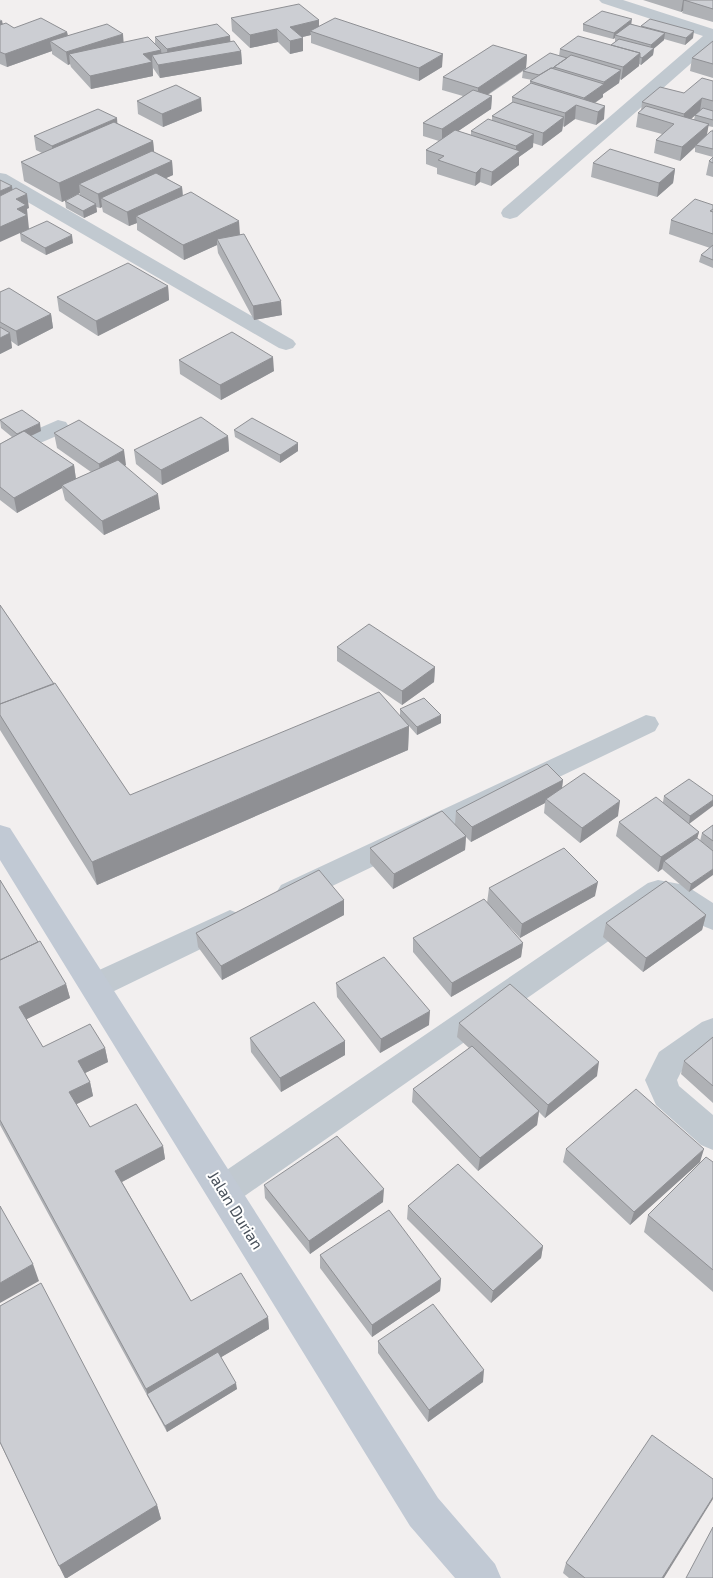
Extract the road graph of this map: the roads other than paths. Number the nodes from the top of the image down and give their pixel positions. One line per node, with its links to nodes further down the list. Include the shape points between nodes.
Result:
1 (607, 0): 2 (street)
2 (713, 35): 4 (street)
3 (0, 178): 5 (street)
4 (510, 213)
5 (286, 344)
6 (58, 427): 7 (street)
7 (0, 453)
8 (646, 724): 11 (street)
9 (0, 836): 11 (street, Jalan Durian)
10 (713, 918): 14 (street, via 675,892 658,891)
11 (95, 986): 14 (street, Jalan Durian)
12 (713, 1031): 13 (street, via 670,1062 661,1080 667,1095)
13 (713, 1135)
14 (224, 1190): 15 (street, Jalan Durian, via 424,1512)
15 (480, 1578)

